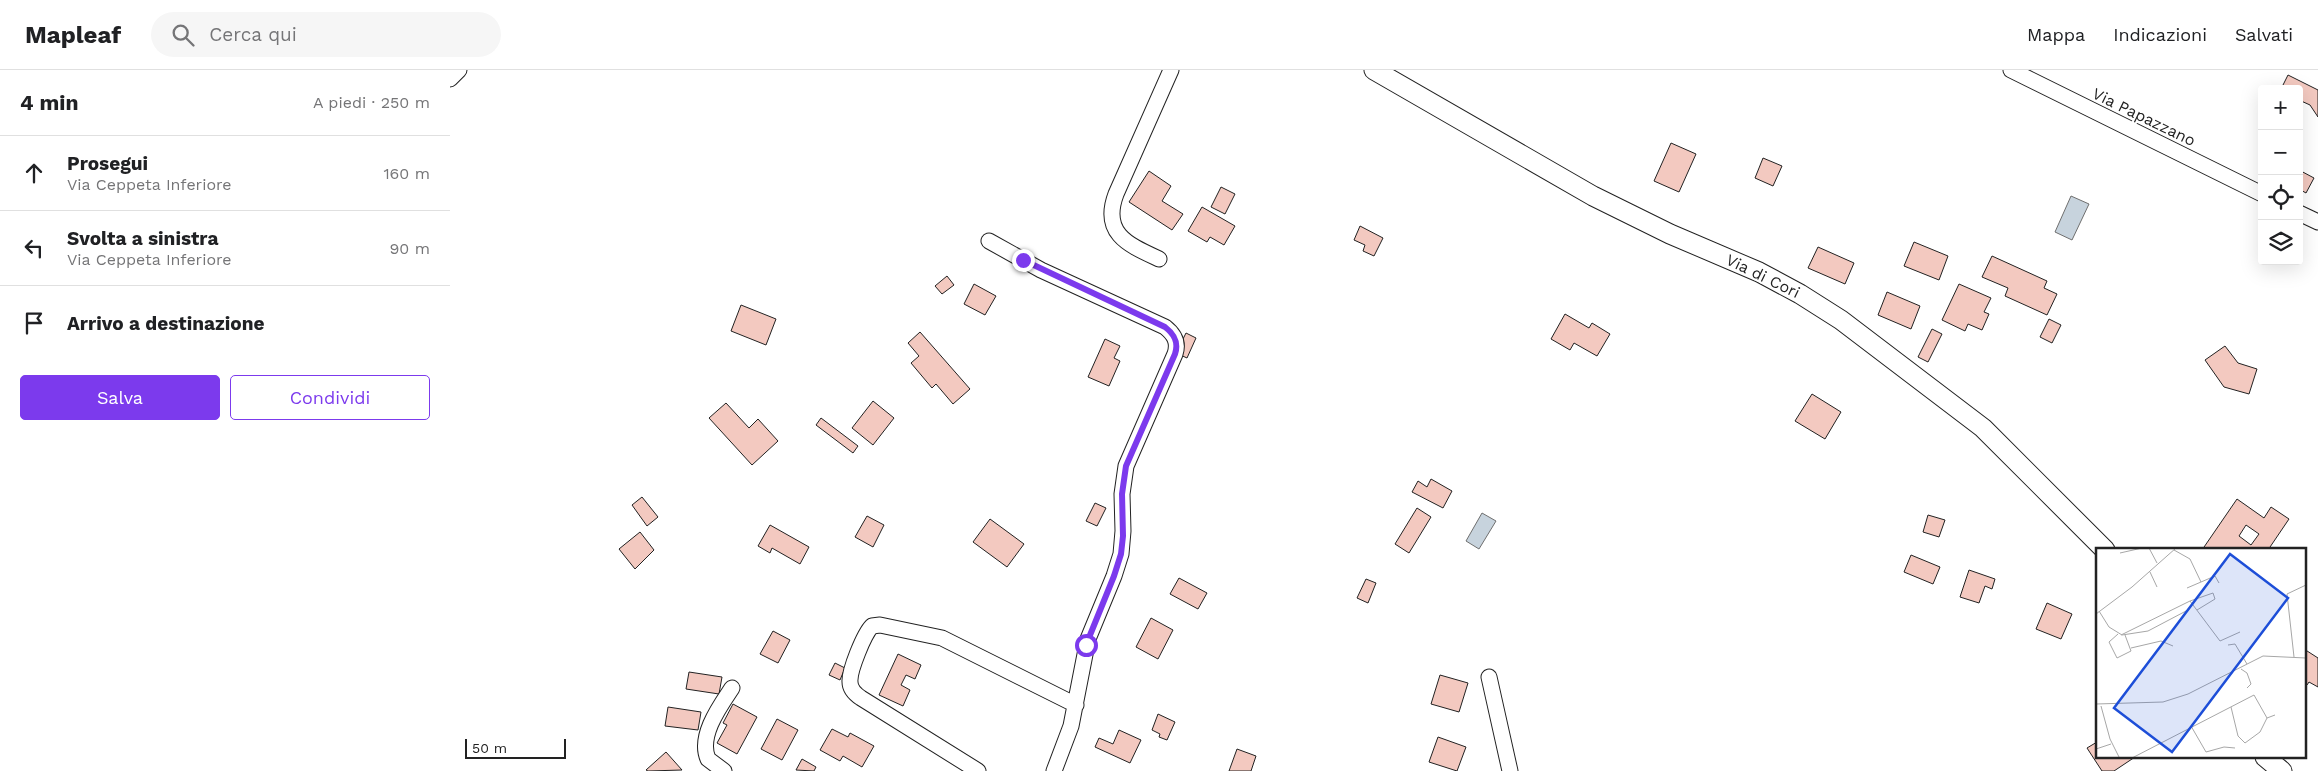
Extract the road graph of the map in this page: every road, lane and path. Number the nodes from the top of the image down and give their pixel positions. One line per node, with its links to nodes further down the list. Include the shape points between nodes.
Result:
1 (460, 70): 5 (street)
2 (1171, 70): 10 (street, via 1116,194 1112,210 1114,225 1122,239)
3 (1374, 70): 11 (main road, Via di Cori, via 1593,196 1652,226 1759,272 1841,320 1984,428)
4 (2012, 70): 6 (street, Via Papazzano)
5 (450, 79)
6 (2258, 192)
7 (2303, 215): 8 (street)
8 (2318, 222)
9 (989, 240): 14 (street, via 1042,270 1165,327 1176,340 1175,354 1126,466 1121,554 1088,639)
10 (1159, 259)
11 (2103, 548)
12 (1489, 677): 19 (street)
13 (732, 688): 16 (street, via 719,707 706,743 708,758)
14 (1076, 704): 17 (street, via 942,638 885,625 872,626 864,638 851,674 853,691); 18 (street, via 1069,735)
15 (2266, 758): 20 (main road)
16 (724, 771)
17 (978, 771)
18 (1054, 771)
19 (1510, 771)
20 (2282, 771)

